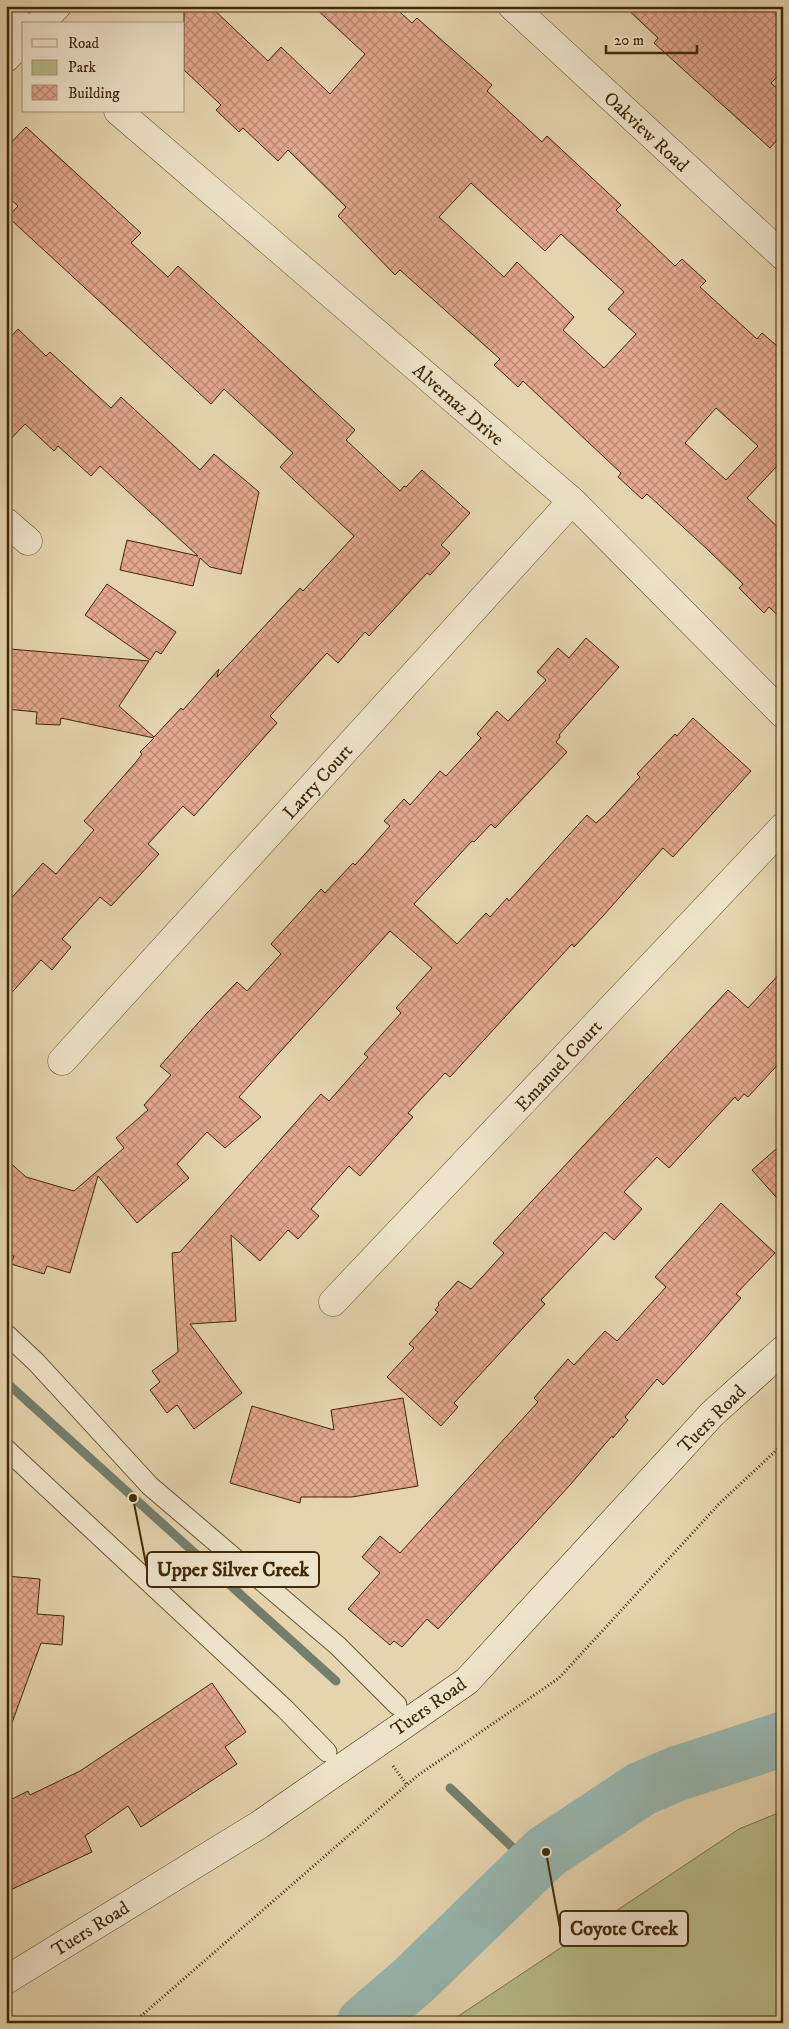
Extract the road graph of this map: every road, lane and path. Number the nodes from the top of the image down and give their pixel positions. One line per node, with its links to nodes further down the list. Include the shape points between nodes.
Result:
1 (57, 6): 4 (street)
2 (512, 6): 9 (street, Oakview Road)
3 (6, 12): 5 (street)
4 (41, 22)
5 (22, 26)
6 (22, 41): 7 (street)
7 (6, 58)
8 (119, 112): 10 (street, Alvernaz Drive)
9 (783, 256)
10 (572, 501): 13 (street, Alvernaz Drive); 15 (street, Larry Court)
11 (6, 522): 12 (street)
12 (28, 541)
13 (783, 714)
14 (783, 827): 16 (street, Emanuel Court)
15 (62, 1060)
16 (333, 1302)
17 (6, 1334): 21 (lane, via 36,1362 150,1486 338,1646)
18 (783, 1350): 23 (street, Tuers Road, via 712,1414 467,1680 259,1824)
19 (783, 1444): 24 (path, via 720,1503 559,1678 417,1776)
20 (6, 1449): 22 (lane, via 285,1708)
21 (396, 1705)
22 (327, 1752)
23 (6, 1980)
24 (133, 2023)

